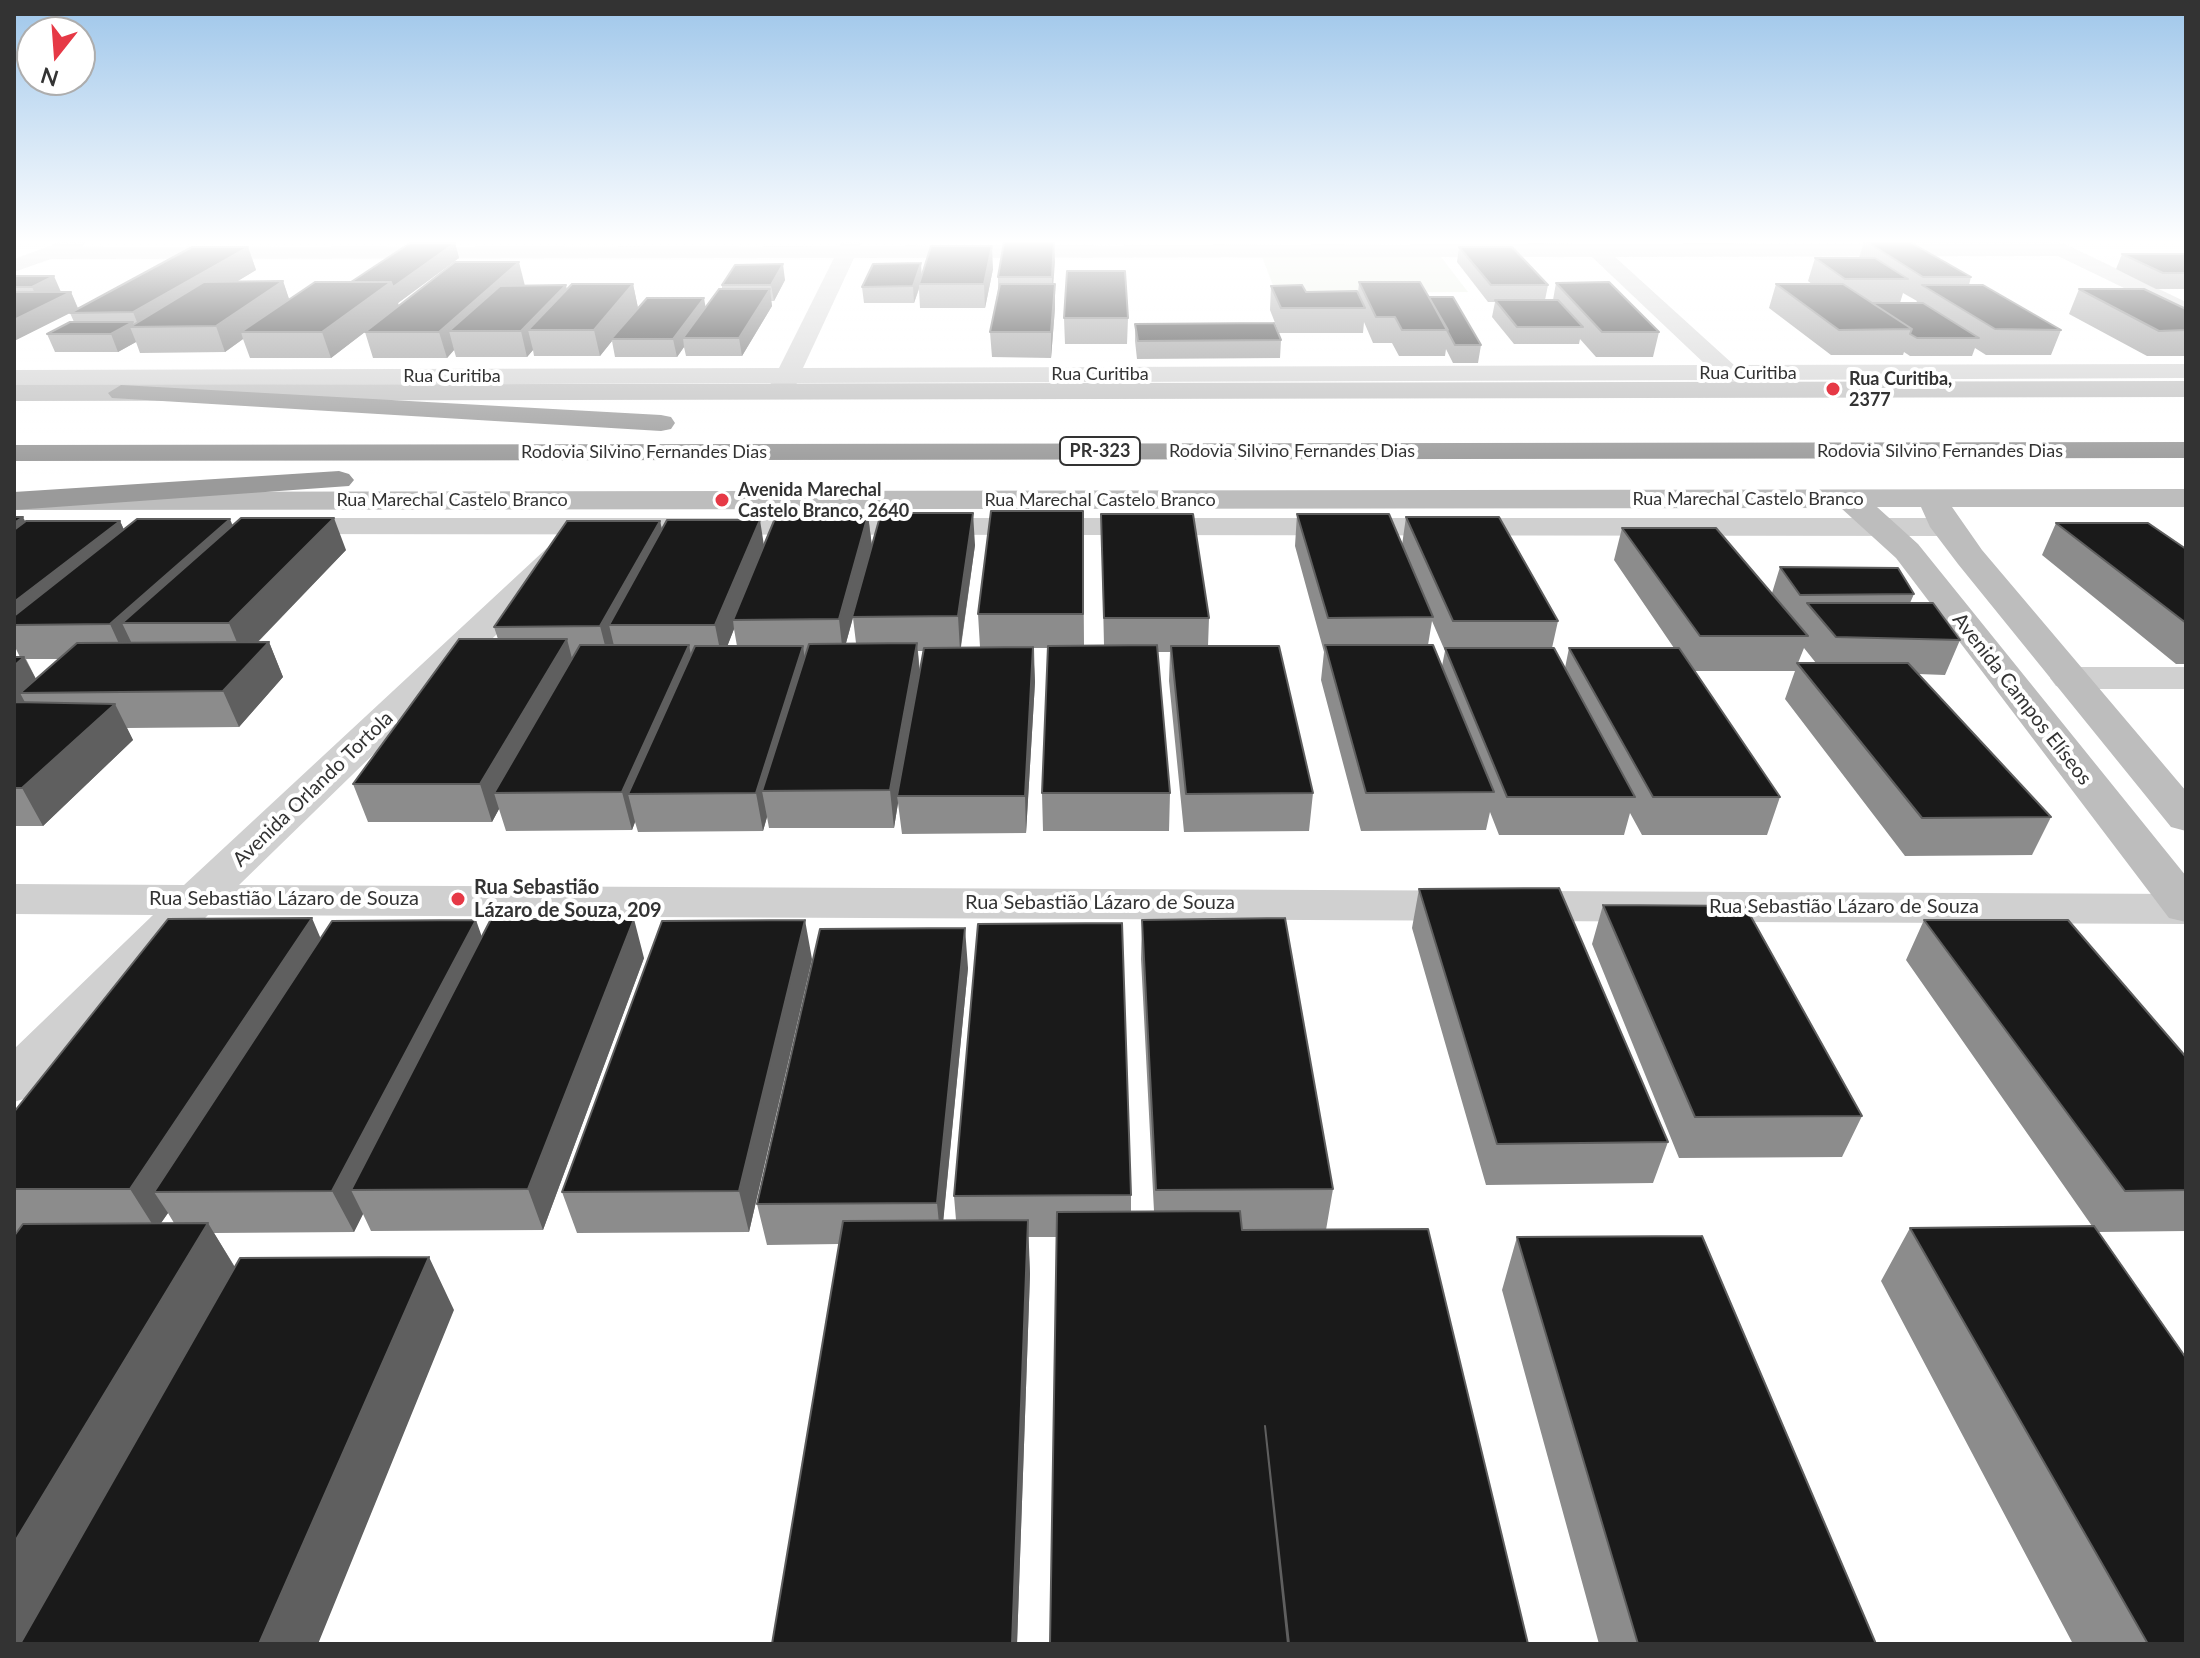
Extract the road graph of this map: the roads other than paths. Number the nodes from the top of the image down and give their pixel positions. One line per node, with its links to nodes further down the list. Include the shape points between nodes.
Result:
1 (815, 319): 6 (street)
2 (1672, 319): 5 (street)
3 (2186, 371): 5 (street, Rua Curitiba)
4 (25, 378): 6 (street, Rua Curitiba); 8 (street)
5 (1738, 381): 6 (street, Rua Curitiba); 7 (street, Rua Curitiba)
6 (784, 383): 9 (street, Rua Curitiba)
7 (2186, 389)
8 (14, 392): 9 (street, Rua Curitiba)
9 (121, 393): 10 (highway)
10 (689, 424)
11 (737, 426): 14 (highway)
12 (2186, 432): 14 (highway, Rodovia Silvino Fernandes Dias / PR-323)
13 (14, 435): 14 (highway, Rodovia Silvino Fernandes Dias / PR-323)
14 (972, 442): 15 (highway, Rodovia Silvino Fernandes Dias / PR-323); 16 (highway, Rodovia Silvino Fernandes Dias / PR-323); 19 (highway)
15 (2186, 450)
16 (14, 453)
17 (2186, 498): 20 (street, Rua Marechal Castelo Branco)
18 (1849, 499): 20 (street, Rua Marechal Castelo Branco); 21 (street, Rua Marechal Castelo Branco); 22 (street, Avenida Campos Elíseos)
19 (14, 501): 21 (street, Rua Marechal Castelo Branco)
20 (1939, 512): 22 (street, Rua Marechal Castelo Branco); 24 (street)
21 (602, 513): 22 (street, Rua Marechal Castelo Branco); 23 (street, Rua Marechal Castelo Branco); 28 (street, Avenida Orlando Tortola)
22 (1880, 525): 29 (street, Avenida Campos Elíseos, via 1907,551)
23 (14, 527)
24 (2069, 678): 25 (street); 26 (street)
25 (2186, 678)
26 (2186, 818)
27 (14, 899): 28 (street, Rua Sebastião Lázaro de Souza)
28 (197, 899): 29 (street, Rua Sebastião Lázaro de Souza); 30 (street, Avenida Orlando Tortola)
29 (2186, 908)
30 (14, 1082)

